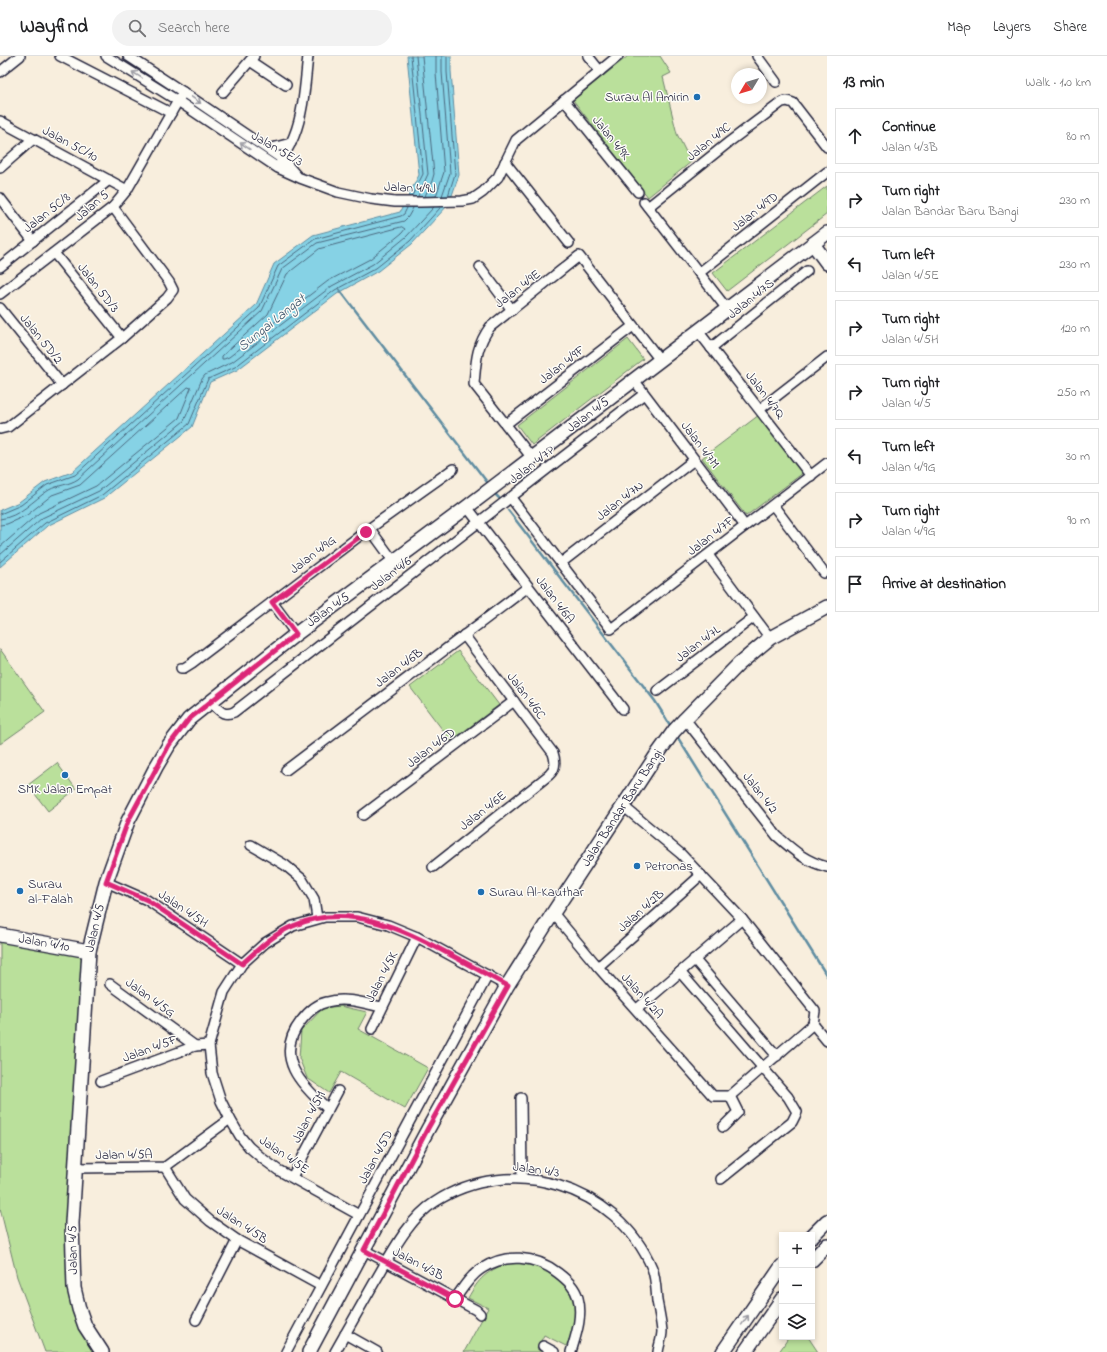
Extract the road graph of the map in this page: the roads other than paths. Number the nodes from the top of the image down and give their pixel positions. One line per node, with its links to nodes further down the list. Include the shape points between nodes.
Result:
1 (20, 56): 11 (street)
2 (60, 56): 18 (street)
3 (106, 56): 17 (street, Jalan 5E/3, one-way to 3)
4 (128, 56): 14 (street, Jalan 5E/3)
5 (308, 56): 21 (street, via 304,95)
6 (588, 56): 10 (street)
7 (618, 56): 10 (street, Jalan 4/9J)
8 (757, 56): 12 (street)
9 (252, 58): 13 (street); 15 (street)
10 (600, 71): 16 (street, Jalan 4/9J)
11 (0, 72)
12 (776, 82)
13 (286, 85)
14 (183, 92): 17 (street, Jalan 5); 23 (street, Jalan 5E/3, one-way to 23)
15 (223, 92)
16 (564, 100): 25 (street, Jalan 4/9J, via 516,140); 33 (street, Jalan 4/9K)
17 (178, 101): 18 (street, Jalan 5); 27 (street, Jalan 5E/3, one-way to 17)
18 (171, 113): 32 (street, Jalan 5)
19 (0, 121): 20 (street, Jalan 5C/10)
20 (33, 139): 26 (street); 31 (street, Jalan 5C/10)
21 (290, 146): 23 (street); 24 (street); 28 (street)
22 (827, 147): 45 (street, Jalan 4/9C, via 798,108 787,101 782,102 646,204)
23 (268, 149): 24 (street, Jalan 5E/3)
24 (282, 159): 27 (street); 28 (street, Jalan 5E/3)
25 (505, 162): 30 (street, Jalan 4/9J, via 498,177 483,192 473,199 462,201 395,202 371,199 338,192); 38 (street)
26 (0, 168)
27 (278, 168): 30 (street, Jalan 5E/3)
28 (290, 168): 30 (street, Jalan 5E/3)
29 (827, 172): 45 (street, Jalan 4/9D)
30 (300, 178)
31 (109, 180): 32 (street, Jalan 5C/10); 37 (street, Jalan 5C/8)
32 (127, 190): 35 (street, Jalan 5)
33 (638, 192)
34 (0, 198): 37 (street)
35 (113, 207): 40 (street, Jalan 5); 52 (street, via 173,290)
36 (827, 233): 39 (street, Jalan 4/5)
37 (33, 241): 42 (street, Jalan 5C/8)
38 (569, 243)
39 (813, 244): 41 (street); 48 (street, Jalan 4/5)
40 (54, 253): 46 (street, Jalan 5); 52 (street, Jalan 5D/3)
41 (827, 263)
42 (0, 267)
43 (480, 267): 49 (street)
44 (807, 271): 53 (street, Jalan 4/7S)
45 (699, 273): 48 (street, Jalan 4/9C)
46 (0, 294)
47 (0, 308): 57 (street, Jalan 5D/2)
48 (727, 309): 51 (street, Jalan 4/5)
49 (512, 310): 50 (street, Jalan 4/9E, via 579,256); 60 (street, Jalan 4/9E, via 490,327 483,336 474,384)
50 (633, 326): 55 (street, Jalan 4/9E); 60 (street, Jalan 4/9F)
51 (698, 331): 53 (street, Jalan 4/7Q); 55 (street, Jalan 4/5)
52 (122, 338): 57 (street)
53 (711, 348): 59 (street, Jalan 4/7Q)
54 (827, 357): 59 (street)
55 (660, 360): 56 (street, Jalan 4/5)
56 (634, 380): 58 (street, Jalan 4/7M); 62 (street, Jalan 4/5)
57 (62, 385): 61 (street, via 8,427)
58 (644, 394): 63 (street, Jalan 4/7M); 67 (street, Jalan 4/7P)
59 (760, 409): 66 (street, Jalan 4/7Q)
60 (506, 424): 62 (street, Jalan 4/9E)
61 (0, 429)
62 (532, 458): 69 (street, Jalan 4/5)
63 (694, 460): 71 (street, Jalan 4/7M); 75 (street, Jalan 4/7N)
64 (827, 463): 66 (street, Jalan 4/7F)
65 (453, 468): 72 (street, Jalan 4/9G)
66 (811, 476): 68 (street, Jalan 4/7F)
67 (511, 498): 70 (street, Jalan 4/6); 75 (street)
68 (773, 505): 71 (street, Jalan 4/7F); 76 (street)
69 (467, 507): 70 (street, Jalan 4/6A); 74 (street, Jalan 4/5)
70 (479, 523): 77 (street, Jalan 4/6A); 87 (street, Jalan 4/6, via 234,712 224,714)
71 (745, 526): 73 (street, Jalan 4/7F)
72 (370, 529): 74 (street); 78 (street, Jalan 4/9G)
73 (708, 555): 75 (street, Jalan 4/7F, via 612,629); 80 (street)
74 (394, 562): 81 (street, Jalan 4/5)
75 (561, 563)
76 (824, 573)
77 (528, 587): 82 (street, Jalan 4/6B); 88 (street, Jalan 4/6A)
78 (272, 602): 81 (street); 84 (street, Jalan 4/9G)
79 (827, 607): 83 (street, Jalan Bandar Baru Bangi)
80 (754, 617): 83 (street); 85 (street, Jalan 4/7L)
81 (296, 634): 87 (street, Jalan 4/5)
82 (464, 635): 86 (street, Jalan 4/6C); 90 (street, Jalan 4/6B)
83 (770, 638): 89 (street, Jalan Bandar Baru Bangi, via 739,664)
84 (182, 668)
85 (657, 691)
86 (514, 701): 91 (street, Jalan 4/6C, via 553,753 555,765); 93 (street, Jalan 4/6D)
87 (210, 702): 98 (street, Jalan 4/5, via 189,719 162,756 128,821)
88 (623, 709)
89 (685, 719): 92 (street, Jalan Bandar Baru Bangi, via 656,756); 96 (street, Jalan 4/2, via 777,836 794,852 813,863)
90 (286, 770)
91 (549, 775): 95 (street, Jalan 4/6E)
92 (623, 806): 97 (street, via 681,854); 99 (street, Jalan Bandar Baru Bangi)
93 (363, 815)
94 (250, 845): 100 (street, via 285,865 302,879 314,899)
95 (433, 867)
96 (827, 867)
97 (701, 875): 101 (street); 107 (street, Jalan 4/2B)
98 (106, 882): 104 (street, Jalan 4/5); 106 (street, Jalan 4/5H, via 147,900)
99 (553, 914): 107 (street, Jalan 4/2A); 111 (street, Jalan Bandar Baru Bangi)
100 (317, 918): 103 (street, Jalan 4/5E, via 357,917 388,924); 106 (street, Jalan 4/5E, via 293,926 265,943)
101 (742, 919): 105 (street); 114 (street, via 815,1011)
102 (0, 935): 104 (street, Jalan 4/10)
103 (417, 937): 109 (street, Jalan 4/5E); 112 (street, Jalan 4/5K)
104 (89, 951): 129 (street, Jalan 4/5)
105 (694, 959): 108 (street); 119 (street)
106 (242, 964): 117 (street, Jalan 4/5E, via 224,992)
107 (598, 967): 113 (street, Jalan 4/2A)
108 (680, 972): 113 (street); 120 (street)
109 (488, 975): 111 (street, Jalan 4/5E); 133 (street, Jalan 4/5D)
110 (110, 984): 118 (street, Jalan 4/5G)
111 (508, 986): 138 (street, Jalan Bandar Baru Bangi, via 428,1128)
112 (381, 1007): 115 (street, Jalan 4/5K); 125 (street, via 353,1000 328,1001 307,1013 298,1025 289,1048 293,1068 299,1081)
113 (637, 1010): 123 (street, Jalan 4/2A, via 713,1096)
114 (813, 1024): 116 (street); 119 (street)
115 (372, 1029)
116 (827, 1041)
117 (209, 1045): 118 (street, Jalan 4/5F); 126 (street, Jalan 4/5E, via 212,1073)
118 (195, 1046): 121 (street, Jalan 4/5F)
119 (777, 1056): 120 (street)
120 (763, 1068): 123 (street); 132 (street, via 788,1097 797,1112 792,1122)
121 (101, 1081)
122 (338, 1091): 125 (street, Jalan 4/5M)
123 (730, 1096): 127 (street, via 738,1112)
124 (521, 1098): 131 (street)
125 (328, 1109): 130 (street, Jalan 4/5M)
126 (230, 1119): 128 (street, Jalan 4/5A); 130 (street, Jalan 4/5E, via 249,1147)
127 (723, 1127)
128 (165, 1167): 129 (street, Jalan 4/5A); 136 (street, Jalan 4/5B, via 185,1199)
129 (75, 1168): 149 (street, Jalan 4/5, via 72,1223 74,1288 85,1326)
130 (292, 1177): 133 (street, Jalan 4/5E)
131 (522, 1178): 140 (street, Jalan 4/3, via 473,1184 434,1202 413,1221); 156 (street, Jalan 4/3, via 558,1184 595,1200 622,1224 639,1245 652,1269 662,1332)
132 (721, 1179)
133 (359, 1215): 142 (street, Jalan 4/5D)
134 (827, 1221): 135 (street)
135 (815, 1233)
136 (237, 1240): 142 (street, Jalan 4/5B); 146 (street)
137 (827, 1245): 139 (street)
138 (364, 1250): 140 (street, Jalan 4/3B); 151 (street, Jalan Bandar Baru Bangi)
139 (815, 1257)
140 (386, 1262): 143 (street, Jalan 4/3B); 147 (street, Jalan 4/3)
141 (781, 1268): 157 (street, one-way to 141)
142 (321, 1286): 150 (street, Jalan 4/5D)
143 (455, 1299): 145 (street, Jalan 4/3B); 155 (street, via 480,1269 498,1261 510,1257 539,1262 552,1268 576,1291 580,1309 578,1330)
144 (779, 1303): 158 (street)
145 (480, 1314)
146 (196, 1320)
147 (345, 1334): 152 (street, Jalan 4/3); 153 (street)
148 (543, 1346): 154 (street)
149 (102, 1352)
150 (286, 1352)
151 (310, 1352)
152 (335, 1352)
153 (377, 1352)
154 (554, 1352)
155 (571, 1352)
156 (658, 1352)
157 (723, 1352)
158 (745, 1352)

